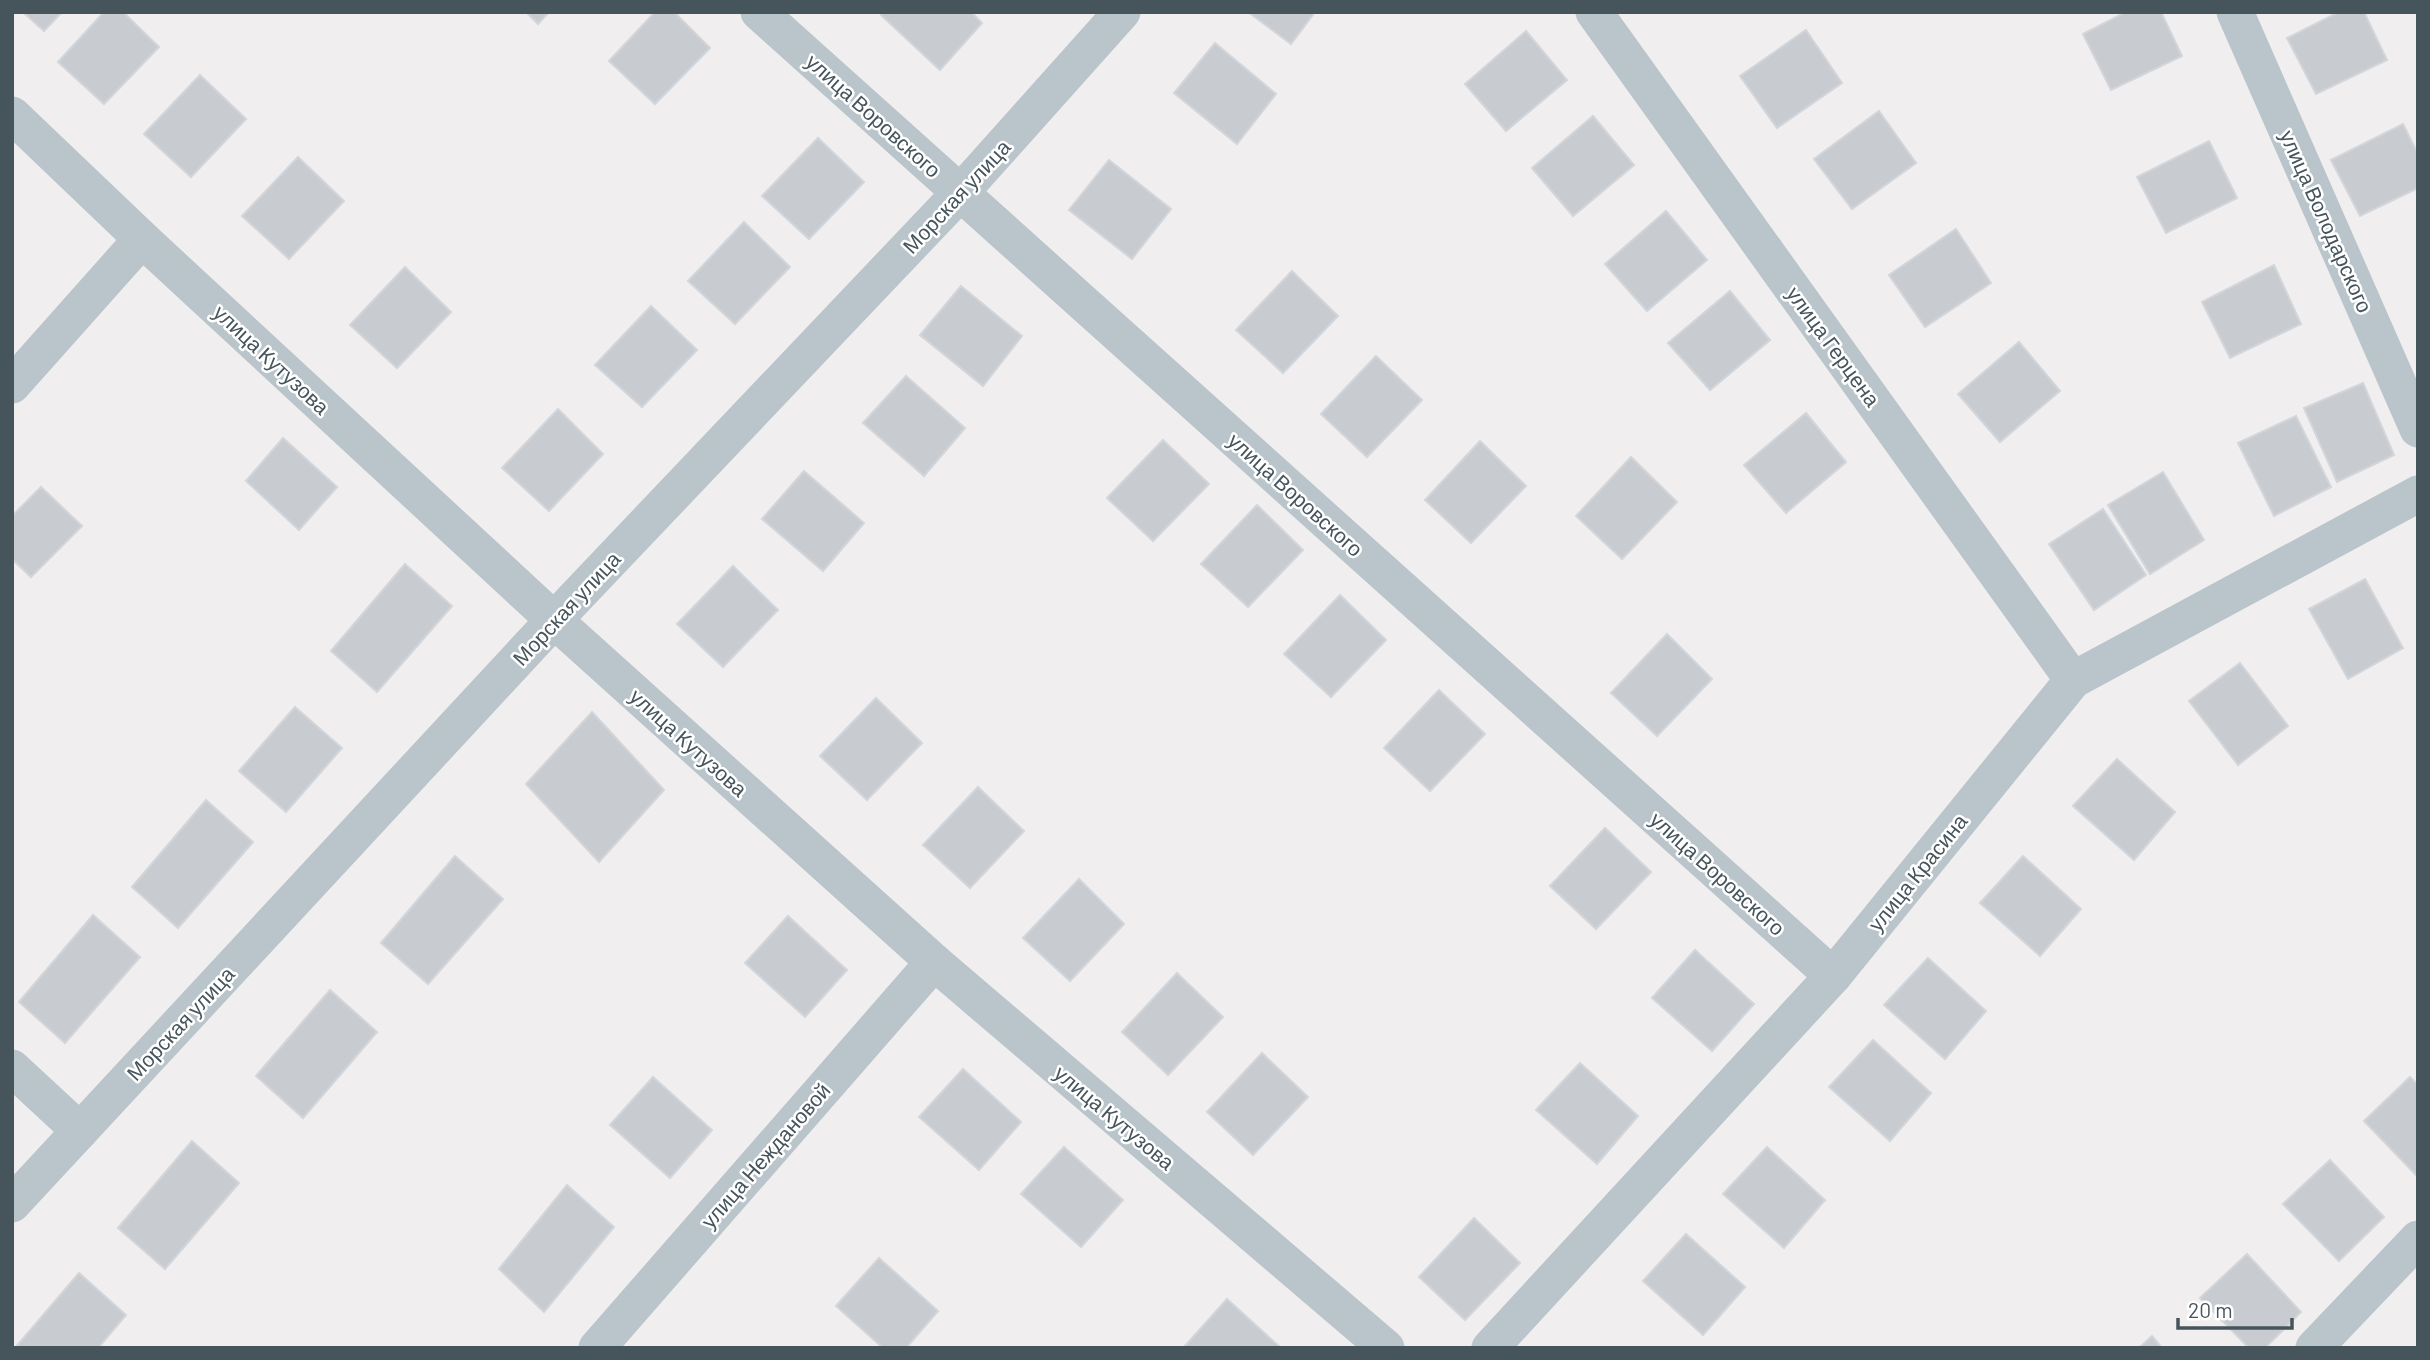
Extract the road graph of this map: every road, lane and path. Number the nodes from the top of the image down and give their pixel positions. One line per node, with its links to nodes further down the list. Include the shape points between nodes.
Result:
1 (759, 12): 6 (street, улица Воровского)
2 (1122, 12): 6 (street, Морская улица)
3 (1594, 12): 12 (street, улица Герцена)
4 (2235, 12): 9 (street, улица Володарского)
5 (12, 115): 7 (street, улица Кутузова)
6 (960, 192): 11 (street, Морская улица); 14 (street, улица Воровского)
7 (142, 239): 8 (street); 11 (street, улица Кутузова)
8 (12, 385)
9 (2418, 429)
10 (2418, 494): 12 (street, улица Красина)
11 (554, 620): 13 (street, улица Кутузова); 16 (street, Морская улица)
12 (2073, 680): 14 (street, улица Красина)
13 (934, 962): 19 (street, улица Неждановой); 20 (street, улица Кутузова)
14 (1833, 976): 21 (street, улица Красина)
15 (12, 1068): 16 (street)
16 (80, 1131): 17 (street, Морская улица)
17 (12, 1204)
18 (2418, 1239): 22 (street)
19 (597, 1348)
20 (1386, 1348)
21 (1490, 1348)
22 (2314, 1348)

